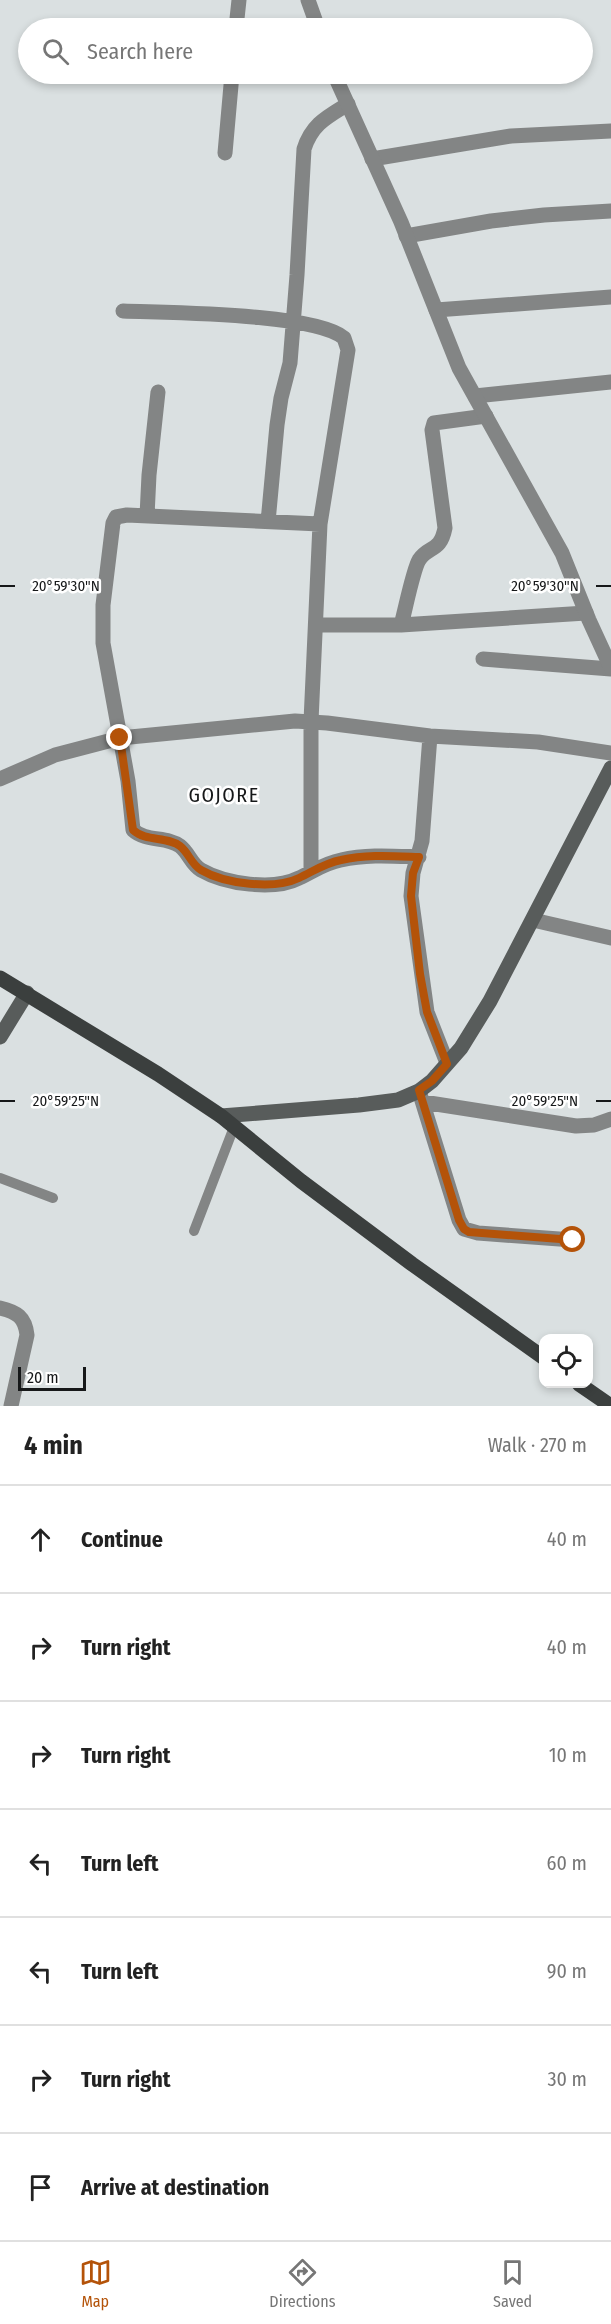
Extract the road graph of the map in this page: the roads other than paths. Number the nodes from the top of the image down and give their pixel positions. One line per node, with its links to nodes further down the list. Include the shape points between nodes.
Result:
1 (239, 0): 3 (street)
2 (308, 0): 4 (street)
3 (237, 18)
4 (314, 18)
5 (231, 84): 9 (street)
6 (339, 84): 7 (street)
7 (348, 104): 10 (street); 16 (street, via 324,118 309,134 304,149)
8 (611, 131): 10 (street, via 501,137)
9 (225, 153)
10 (372, 159): 12 (street)
11 (611, 211): 12 (street, via 522,217)
12 (406, 236): 14 (street)
13 (611, 297): 14 (street)
14 (436, 310): 19 (street, via 459,368)
15 (123, 311): 16 (street, via 257,317)
16 (294, 323): 22 (street, via 277,425); 23 (street, via 328,328 344,338 348,350)
17 (611, 382): 19 (street)
18 (158, 392): 21 (street)
19 (475, 396): 20 (street)
20 (486, 416): 24 (street, via 562,553); 26 (street, via 434,423 446,528 438,546 419,562)
21 (147, 516): 22 (street); 31 (street, via 121,515 113,523 103,605 104,654)
22 (268, 522): 23 (street)
23 (320, 524): 25 (street)
24 (586, 613): 26 (street); 28 (street)
25 (316, 625): 26 (street); 29 (street)
26 (401, 625)
27 (483, 659): 28 (street)
28 (611, 668)
29 (311, 721): 30 (street); 31 (street); 36 (street)
30 (430, 736): 32 (street, via 538,742); 35 (street)
31 (120, 738): 34 (street, via 55,755); 36 (street, via 131,824 137,833 182,847 201,870 252,885 281,884)
32 (611, 753)
33 (611, 768): 37 (main road)
34 (0, 778)
35 (419, 857): 36 (street, via 362,856 323,864); 42 (street, via 411,896 420,974 427,1012)
36 (311, 872)
37 (533, 920): 38 (street); 42 (main road, via 490,1001)
38 (611, 938)
39 (0, 978): 40 (main road)
40 (27, 993): 41 (main road); 44 (main road)
41 (0, 1037)
42 (447, 1064): 43 (main road)
43 (421, 1096): 44 (main road); 45 (street, via 576,1126); 50 (street, via 464,1229)
44 (221, 1116): 46 (main road)
45 (611, 1119)
46 (234, 1127): 49 (lane); 52 (main road, via 301,1181)
47 (0, 1178): 48 (lane)
48 (53, 1198)
49 (194, 1231)
50 (573, 1240)
51 (0, 1308): 54 (street, via 20,1315 27,1335)
52 (539, 1355)
53 (586, 1388): 55 (main road)
54 (11, 1406)
55 (611, 1406)

